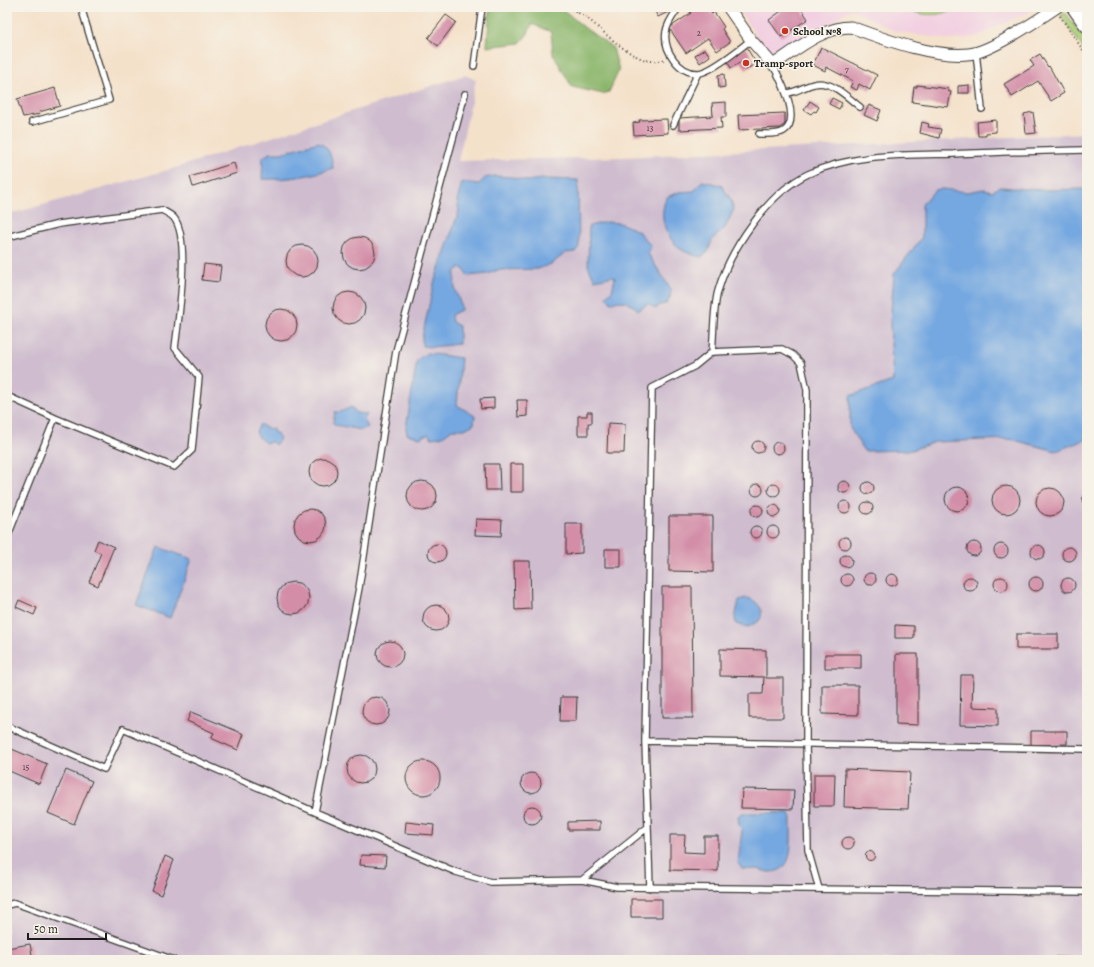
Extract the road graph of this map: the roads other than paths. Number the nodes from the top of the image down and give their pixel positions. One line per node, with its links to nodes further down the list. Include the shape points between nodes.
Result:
1 (81, 7): 17 (lane, via 109,100)
2 (482, 7): 11 (lane)
3 (679, 7): 12 (lane, via 666,30 665,37 672,56 680,67)
4 (728, 7): 8 (street)
5 (1075, 7): 7 (main road)
6 (1056, 8): 9 (street, via 991,47)
7 (1087, 24)
8 (751, 40): 10 (street); 12 (lane, via 713,67)
9 (976, 52): 10 (street, via 950,53 921,49 851,27 839,27 819,36); 16 (lane)
10 (773, 65): 13 (lane)
11 (474, 66)
12 (698, 73): 18 (lane)
13 (787, 93): 15 (lane, via 823,83 830,85); 19 (lane, via 791,119 789,126 780,133)
14 (465, 94): 30 (lane, via 396,351 359,588)
15 (860, 107)
16 (982, 109)
17 (32, 122)
18 (673, 125)
19 (760, 134)
20 (1087, 150): 22 (lane, via 855,158 808,174 782,191 754,222 730,260 718,292)
21 (7, 237): 24 (lane, via 59,224 162,210 174,218 180,230 182,296 175,348 199,377 192,450 174,467)
22 (712, 352): 27 (lane, via 695,366 652,388); 28 (lane, via 782,349 801,363 807,390)
23 (7, 396): 24 (lane)
24 (55, 418): 25 (lane)
25 (7, 538)
26 (7, 726): 30 (lane, via 104,769 123,728)
27 (645, 741): 28 (lane); 31 (lane)
28 (806, 744): 29 (lane); 34 (lane, via 808,850)
29 (1087, 748)
30 (315, 812): 32 (lane, via 456,872 491,882)
31 (648, 827): 32 (lane); 33 (lane)
32 (582, 880): 33 (lane, via 617,887)
33 (650, 888): 34 (lane)
34 (819, 889): 35 (lane)
35 (1087, 892)
36 (7, 904): 37 (lane, via 15,903)
37 (165, 957): 38 (lane); 39 (lane)
38 (146, 960)
39 (174, 960)

